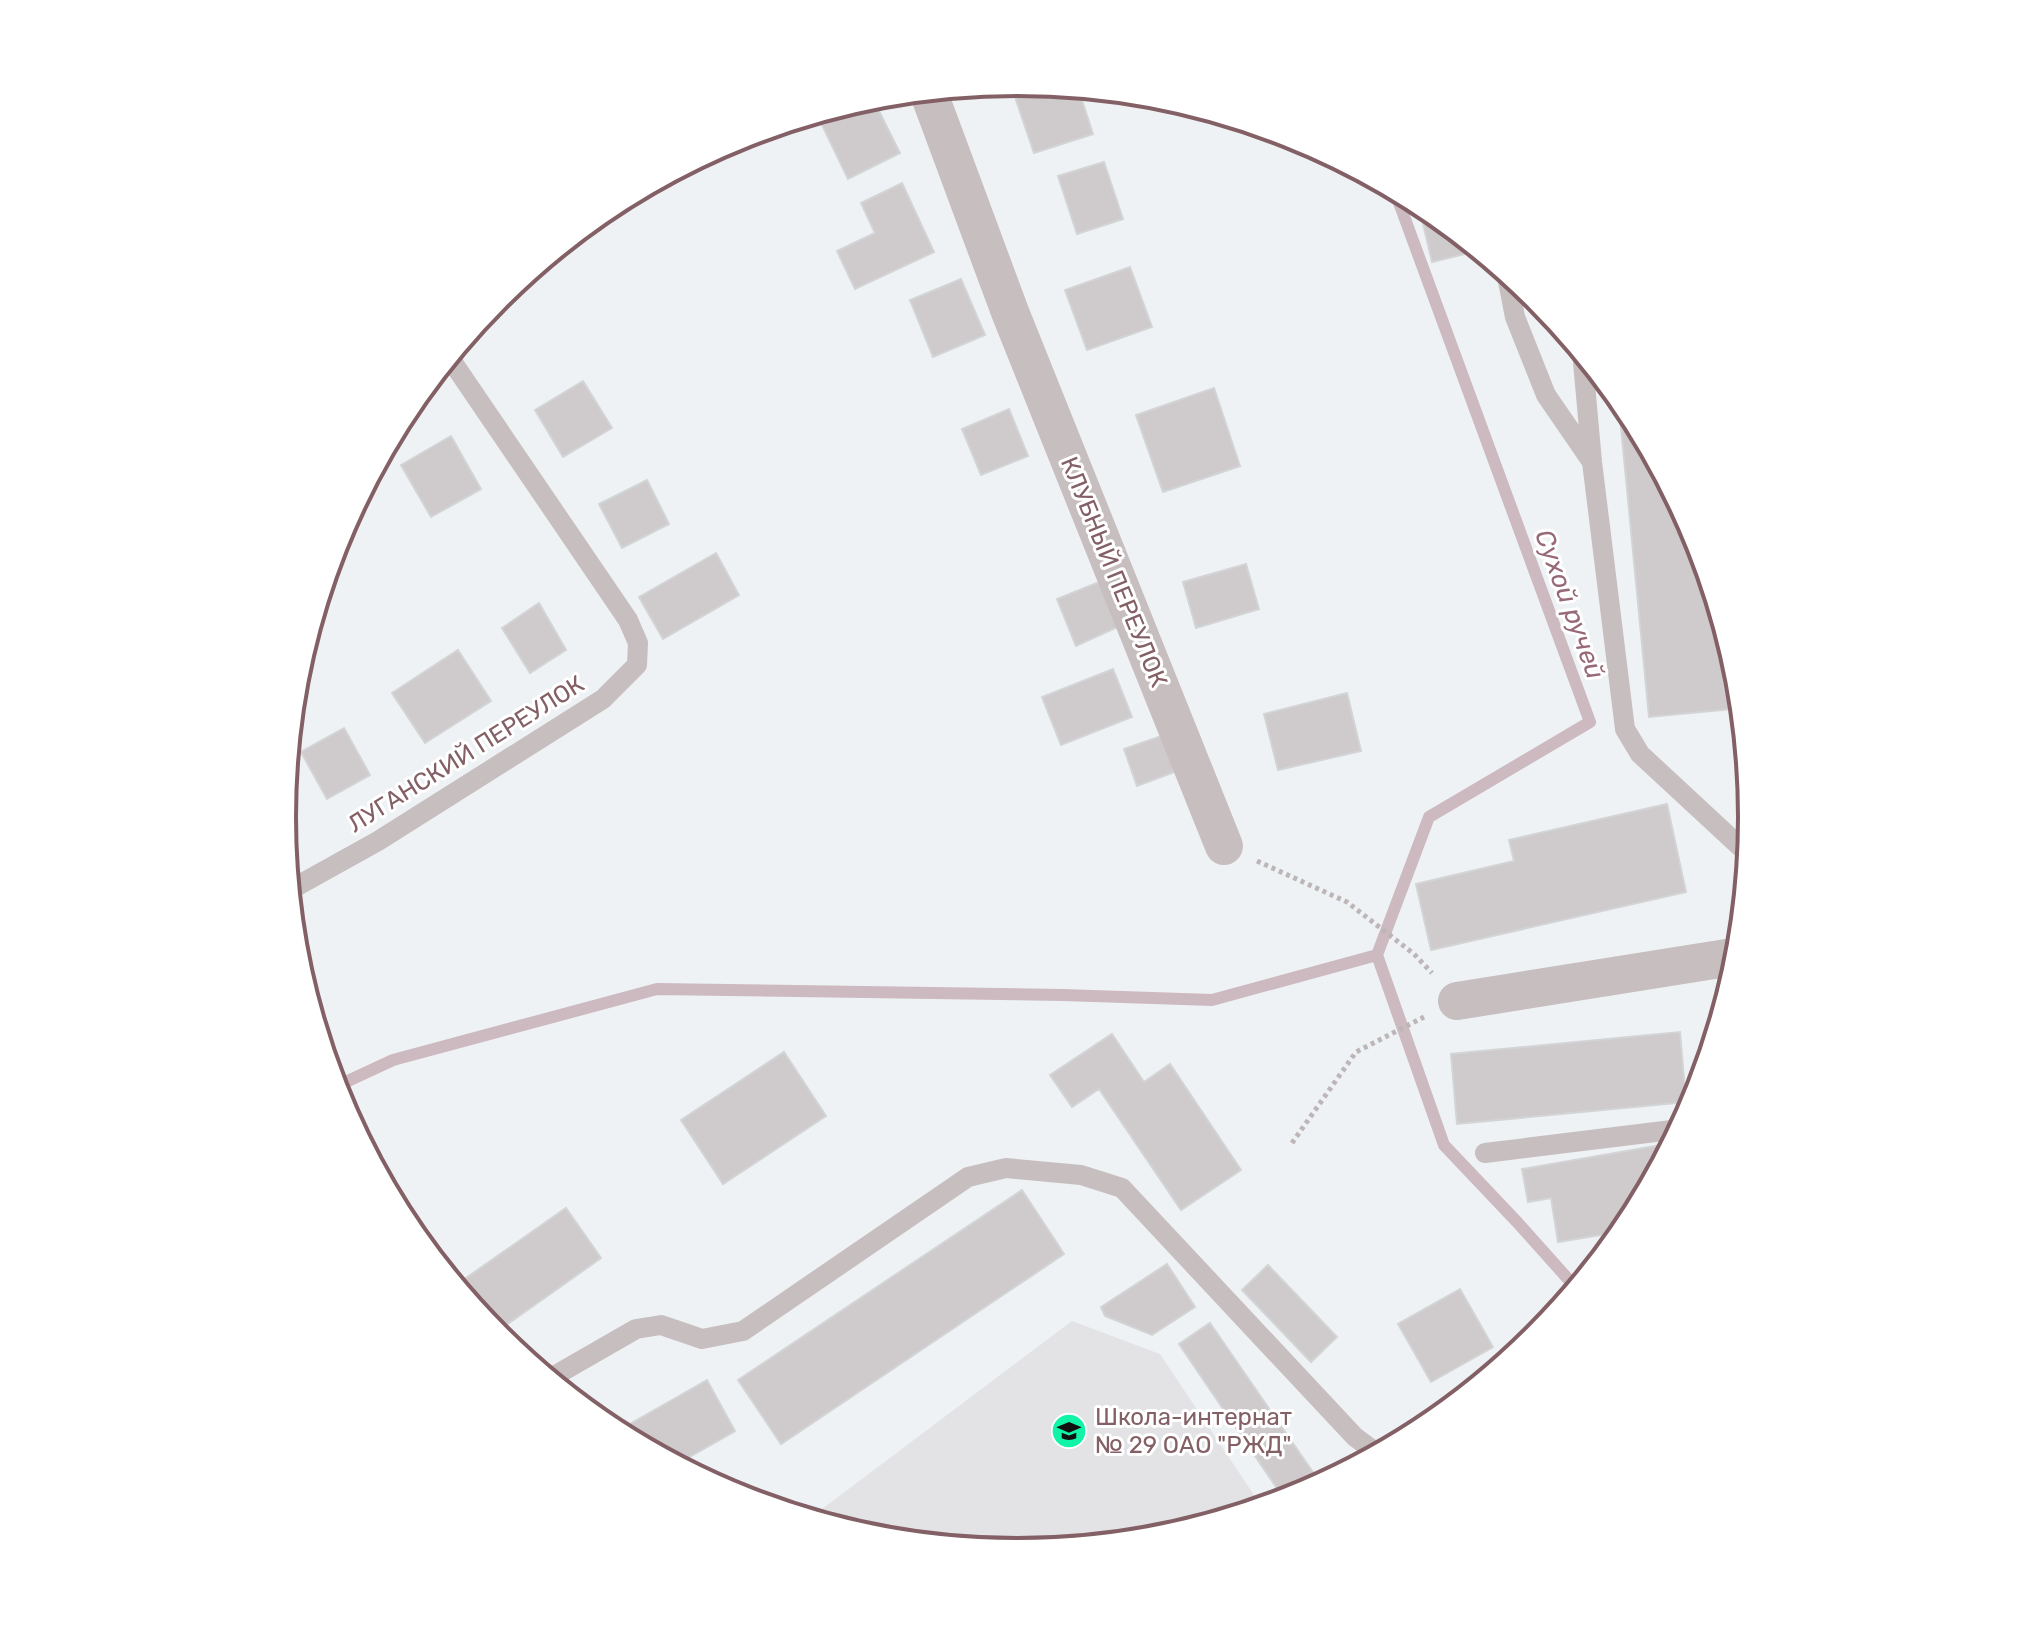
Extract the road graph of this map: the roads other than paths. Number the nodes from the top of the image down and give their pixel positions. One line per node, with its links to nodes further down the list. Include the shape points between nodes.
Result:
1 (932, 101): 7 (street, КЛУБНЫЙ ПЕРЕУЛОК, via 1010,312)
2 (1510, 291): 5 (lane, via 1546,395)
3 (455, 366): 8 (lane, ЛУГАНСКИЙ ПЕРЕУЛОК, via 628,620 638,643 637,665 603,699)
4 (1584, 371): 5 (lane)
5 (1592, 462): 6 (lane, via 1625,729 1640,754)
6 (1737, 844)
7 (1224, 846)
8 (300, 884)
9 (1725, 958): 10 (street)
10 (1457, 1001)
11 (1666, 1131): 12 (lane)
12 (1485, 1153)
13 (559, 1373): 14 (lane, via 636,1329 661,1325 702,1339 743,1331 968,1177 1006,1168 1081,1175 1122,1188)
14 (1368, 1447)

